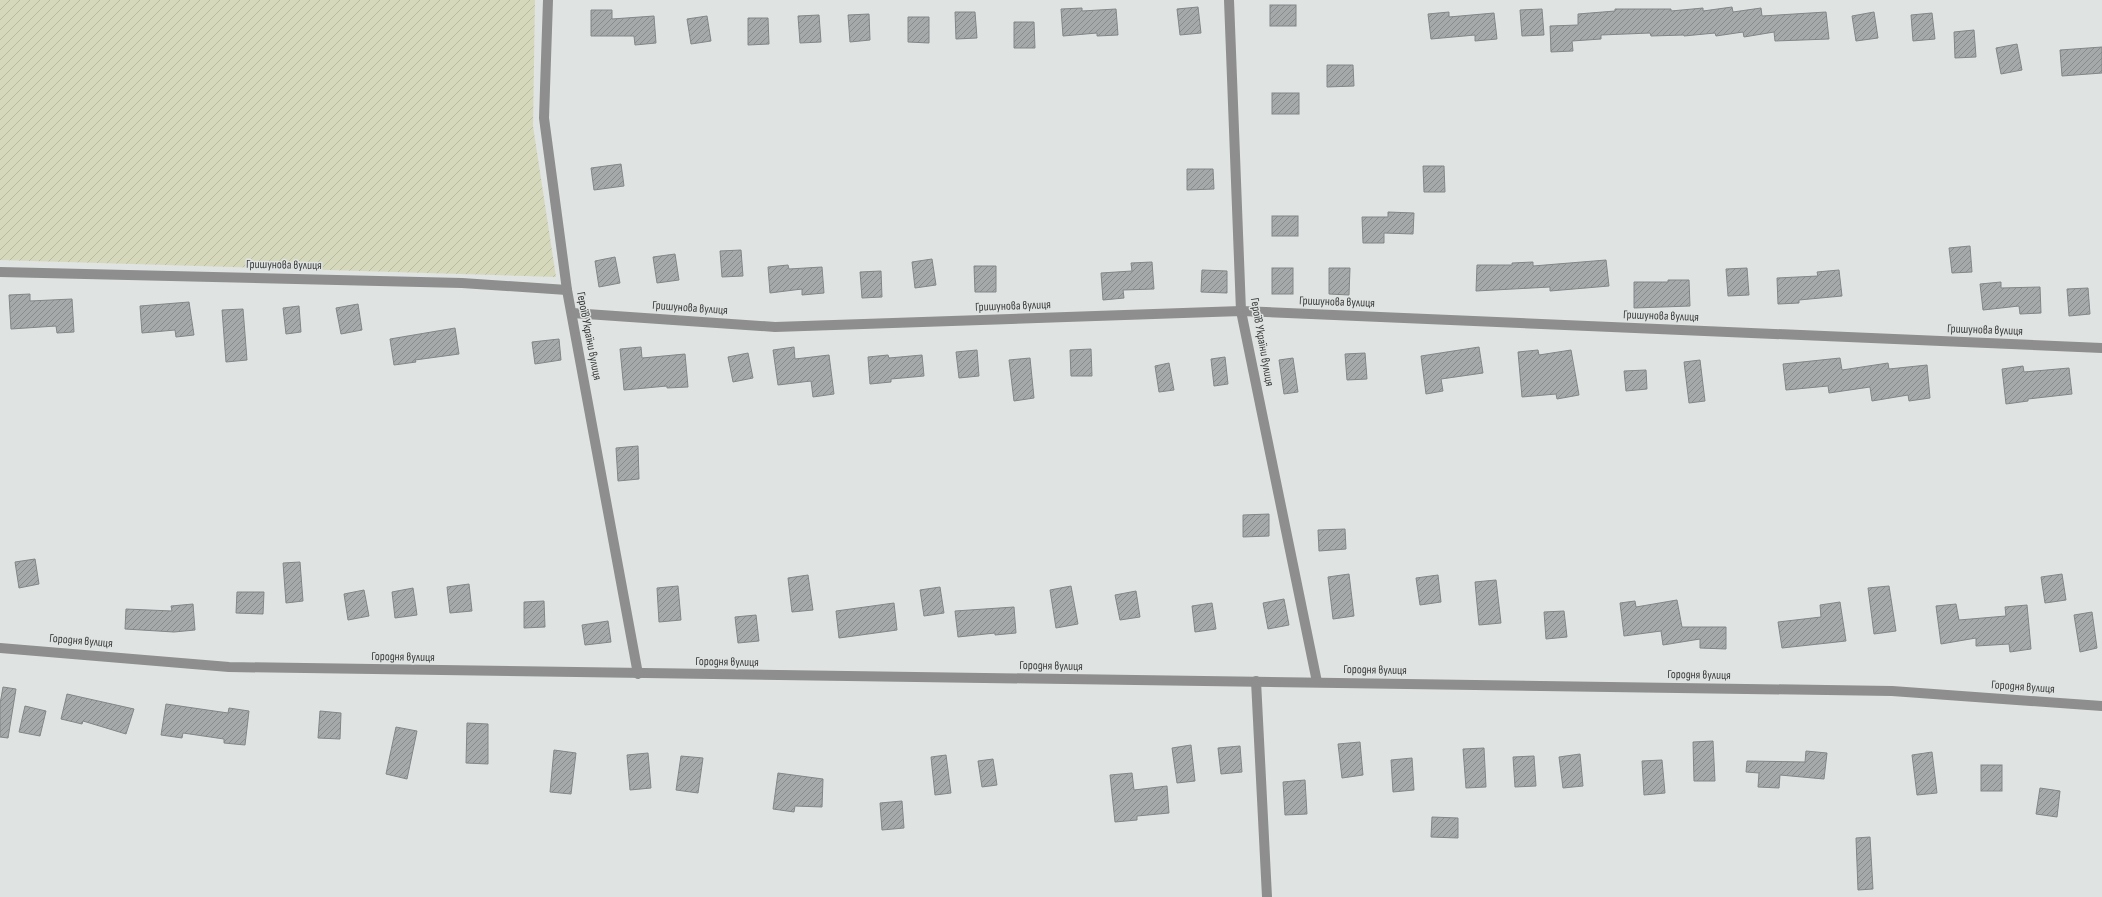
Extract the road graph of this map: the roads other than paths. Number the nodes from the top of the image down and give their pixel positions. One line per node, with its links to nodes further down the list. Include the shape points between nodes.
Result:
1 (548, 0): 4 (street, Героїв України вулиця, via 544,118)
2 (1229, 0): 5 (street, Героїв України вулиця)
3 (0, 272): 4 (street, Гришунова вулиця, via 462,283)
4 (567, 290): 6 (street, Героїв України вулиця)
5 (1241, 311): 6 (street, Гришунова вулиця, via 774,327); 7 (street, Гришунова вулиця); 11 (street, Героїв України вулиця)
6 (572, 313): 9 (street, Героїв України вулиця)
7 (2102, 348)
8 (0, 648): 9 (street, Городня вулиця, via 228,667)
9 (638, 674): 10 (street, Городня вулиця)
10 (1256, 681): 11 (street, Городня вулиця); 13 (street)
11 (1317, 682): 12 (street, Городня вулиця, via 1892,691)
12 (2102, 706)
13 (1267, 897)

